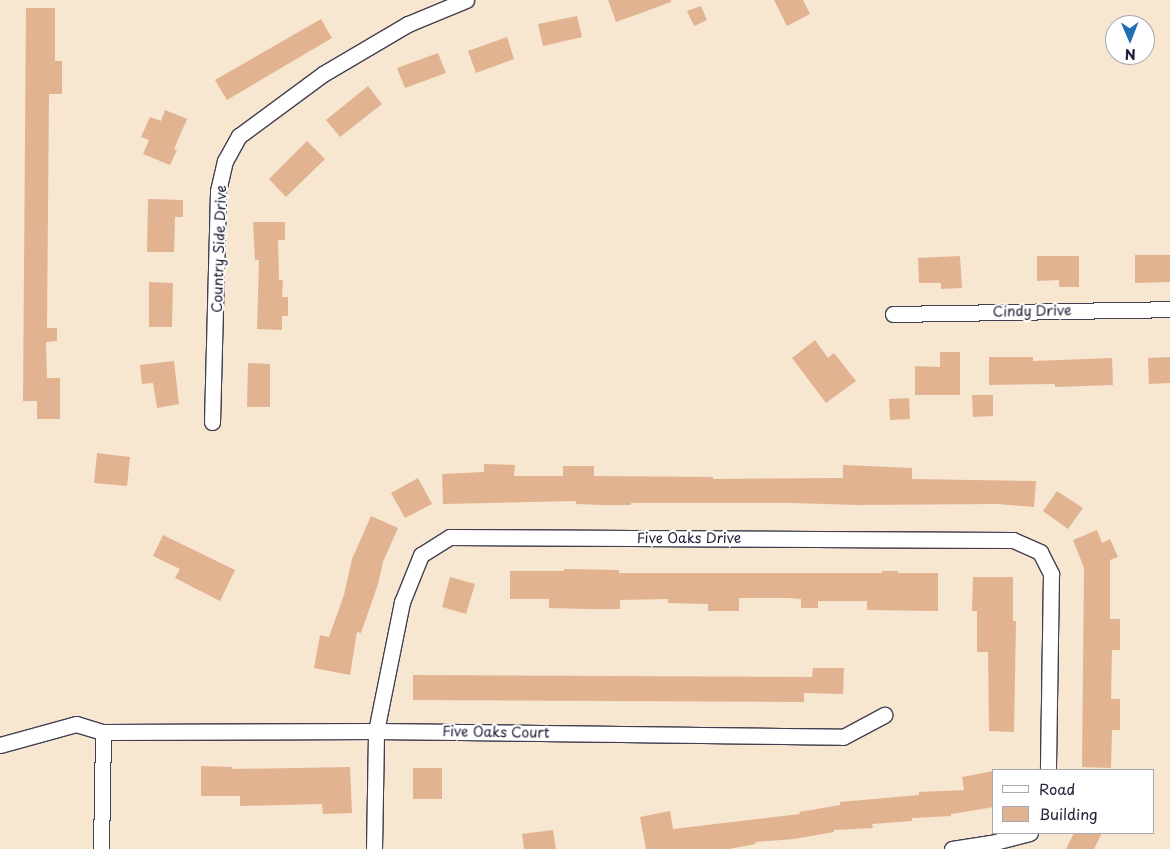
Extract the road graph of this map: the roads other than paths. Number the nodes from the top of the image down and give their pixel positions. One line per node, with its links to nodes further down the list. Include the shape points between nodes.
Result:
1 (466, 0): 4 (street, Country Side Drive, via 408,24 323,74 239,136 225,161 218,191)
2 (1170, 309): 3 (street, Cindy Drive)
3 (893, 314)
4 (212, 422)
5 (884, 715): 6 (street, Five Oaks Court, via 843,738)
6 (376, 730): 7 (street, Five Oaks Court); 9 (street, Five Oaks Drive, via 402,602 420,555 450,537 1013,540 1040,552 1051,574); 12 (street, Five Oaks Drive)
7 (103, 732): 8 (street, Five Oaks Court, via 76,724); 11 (street)
8 (0, 745)
9 (1048, 769)
10 (1026, 834): 13 (street)
11 (101, 849)
12 (374, 849)
13 (952, 849)

